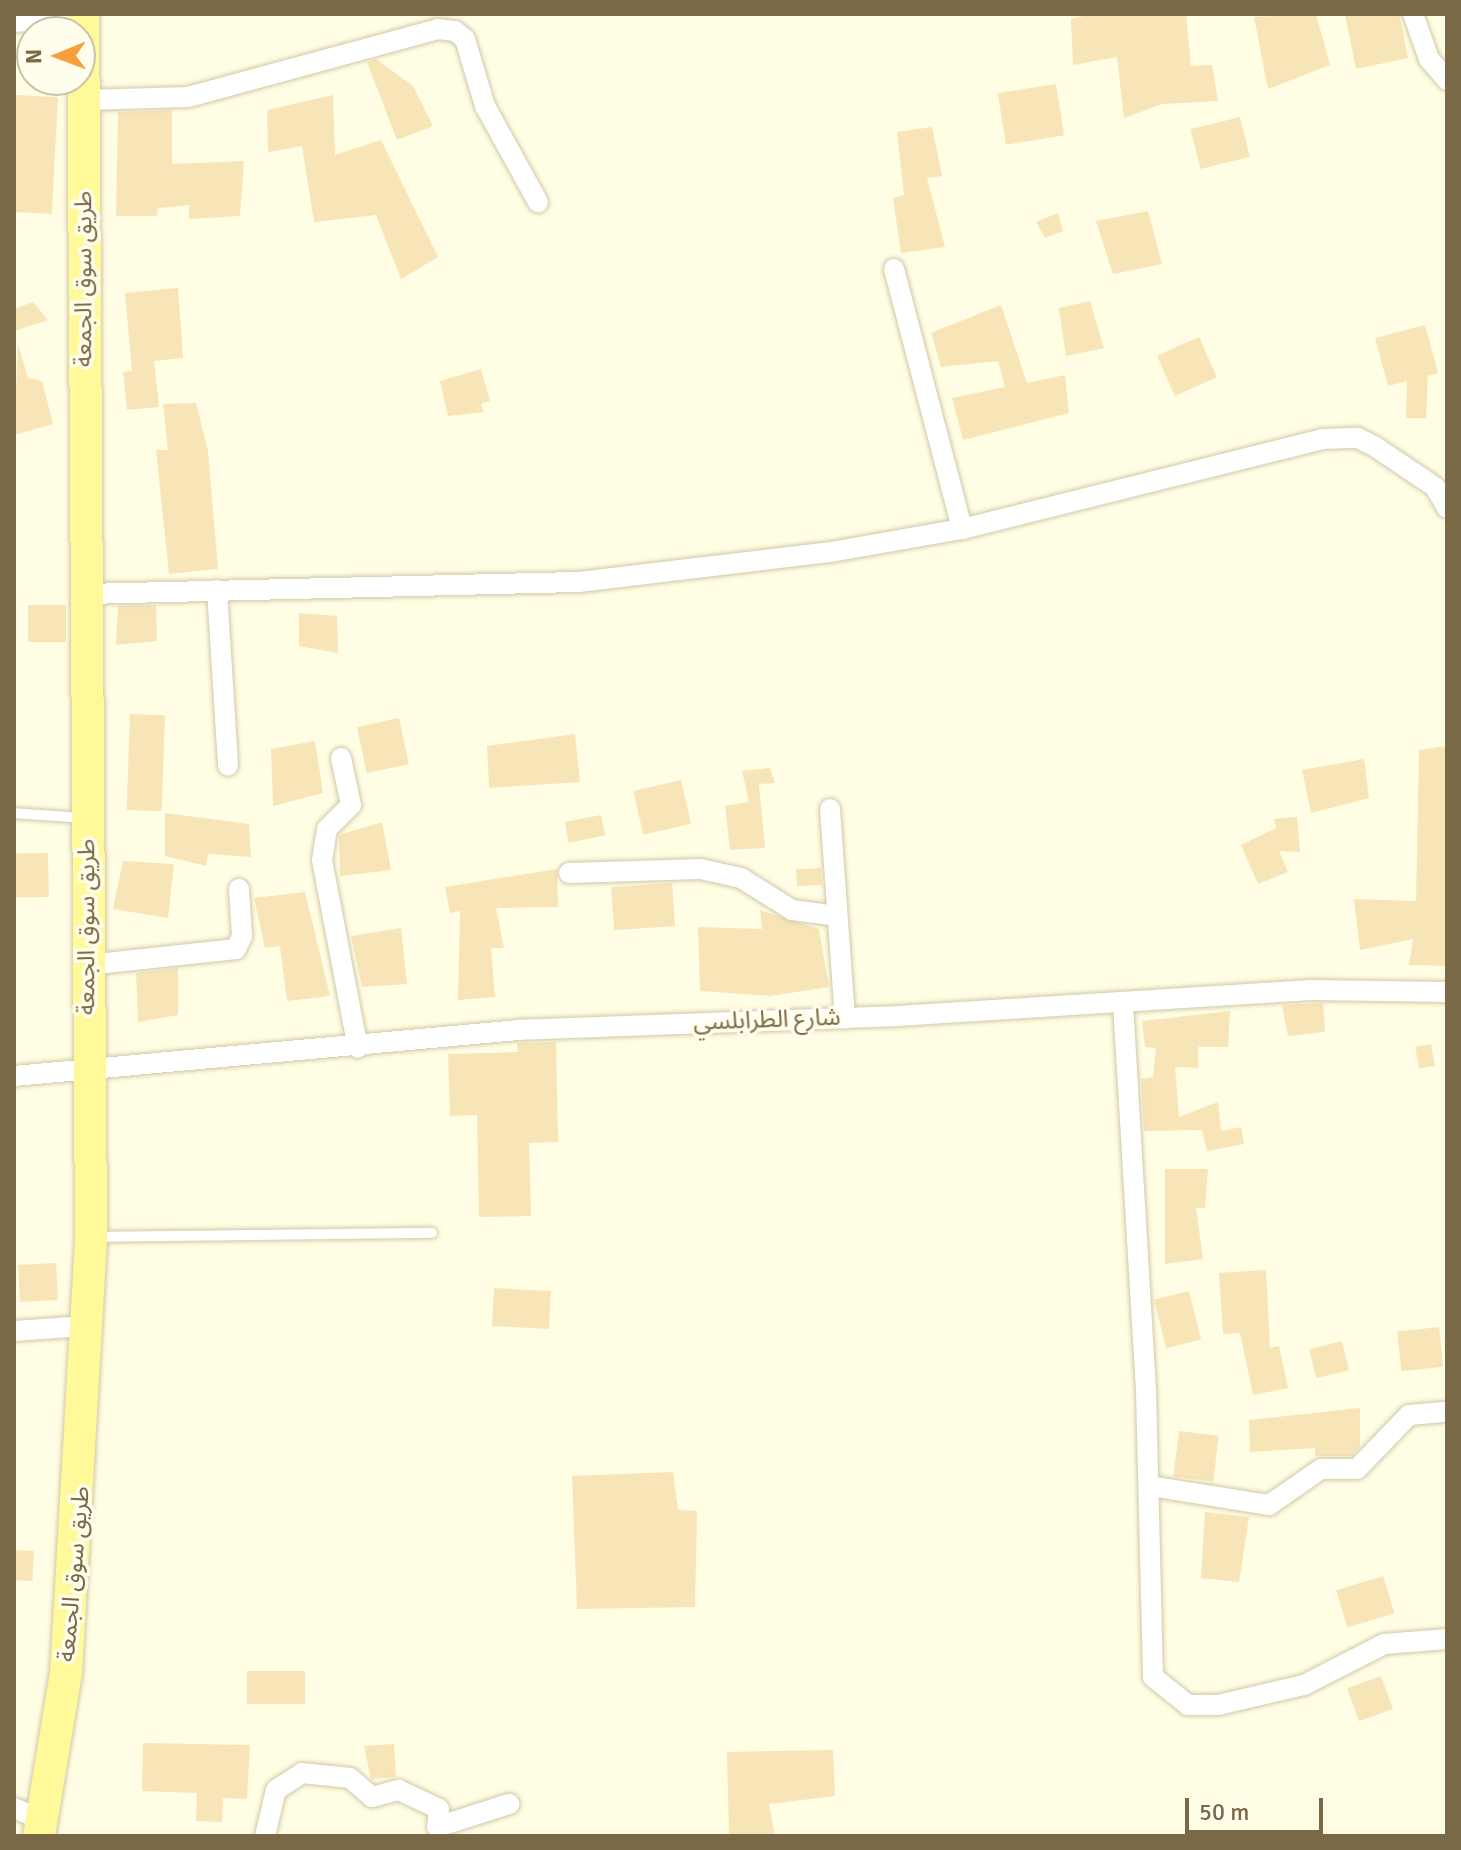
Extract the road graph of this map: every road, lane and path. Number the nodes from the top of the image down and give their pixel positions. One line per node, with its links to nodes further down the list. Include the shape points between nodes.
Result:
1 (1413, 14): 2 (street, via 1429,59)
2 (1447, 80)
3 (85, 96): 4 (main road, طريق سوق الجمعة)
4 (85, 100): 5 (street, via 188,97 438,29 455,31 465,39 485,106); 10 (main road, طريق سوق الجمعة)
5 (538, 202)
6 (894, 269): 8 (street)
7 (1447, 508): 8 (street, via 1435,487 1374,446 1358,438 1322,439)
8 (962, 529): 9 (street, via 579,582)
9 (217, 590): 10 (street); 12 (street)
10 (86, 594): 15 (main road, طريق سوق الجمعة)
11 (341, 758): 23 (street, via 351,805 327,829 322,860)
12 (228, 766)
13 (830, 809): 18 (street)
14 (14, 813): 15 (lane)
15 (86, 818): 19 (main road, طريق سوق الجمعة)
16 (569, 873): 18 (street, via 701,869 741,878 792,910)
17 (239, 889): 19 (street, via 236,949)
18 (837, 916): 22 (street)
19 (87, 965): 24 (main road, طريق سوق الجمعة)
20 (1447, 992): 21 (street, شارع الطرابلسي, via 1311,990)
21 (1123, 1003): 22 (street, شارع الطرابلسي); 31 (street)
22 (845, 1018): 23 (street, شارع الطرابلسي, via 518,1030)
23 (358, 1048): 24 (street, شارع الطرابلسي)
24 (87, 1065): 25 (street, شارع الطرابلسي); 27 (main road, طريق سوق الجمعة)
25 (14, 1076)
26 (432, 1233): 27 (lane)
27 (91, 1237): 28 (main road, طريق سوق الجمعة)
28 (85, 1326): 29 (street); 34 (main road, طريق سوق الجمعة, via 87,1403 67,1657)
29 (14, 1331)
30 (1447, 1412): 31 (street, via 1409,1415 1357,1469 1321,1469 1269,1505)
31 (1150, 1486): 32 (street, via 1148,1659 1153,1677 1188,1705 1266,1698 1384,1644)
32 (1447, 1639)
33 (509, 1804): 35 (street, via 437,1827 439,1809 399,1790 372,1797 350,1778 302,1773 276,1790)
34 (31, 1821)
35 (265, 1836)

